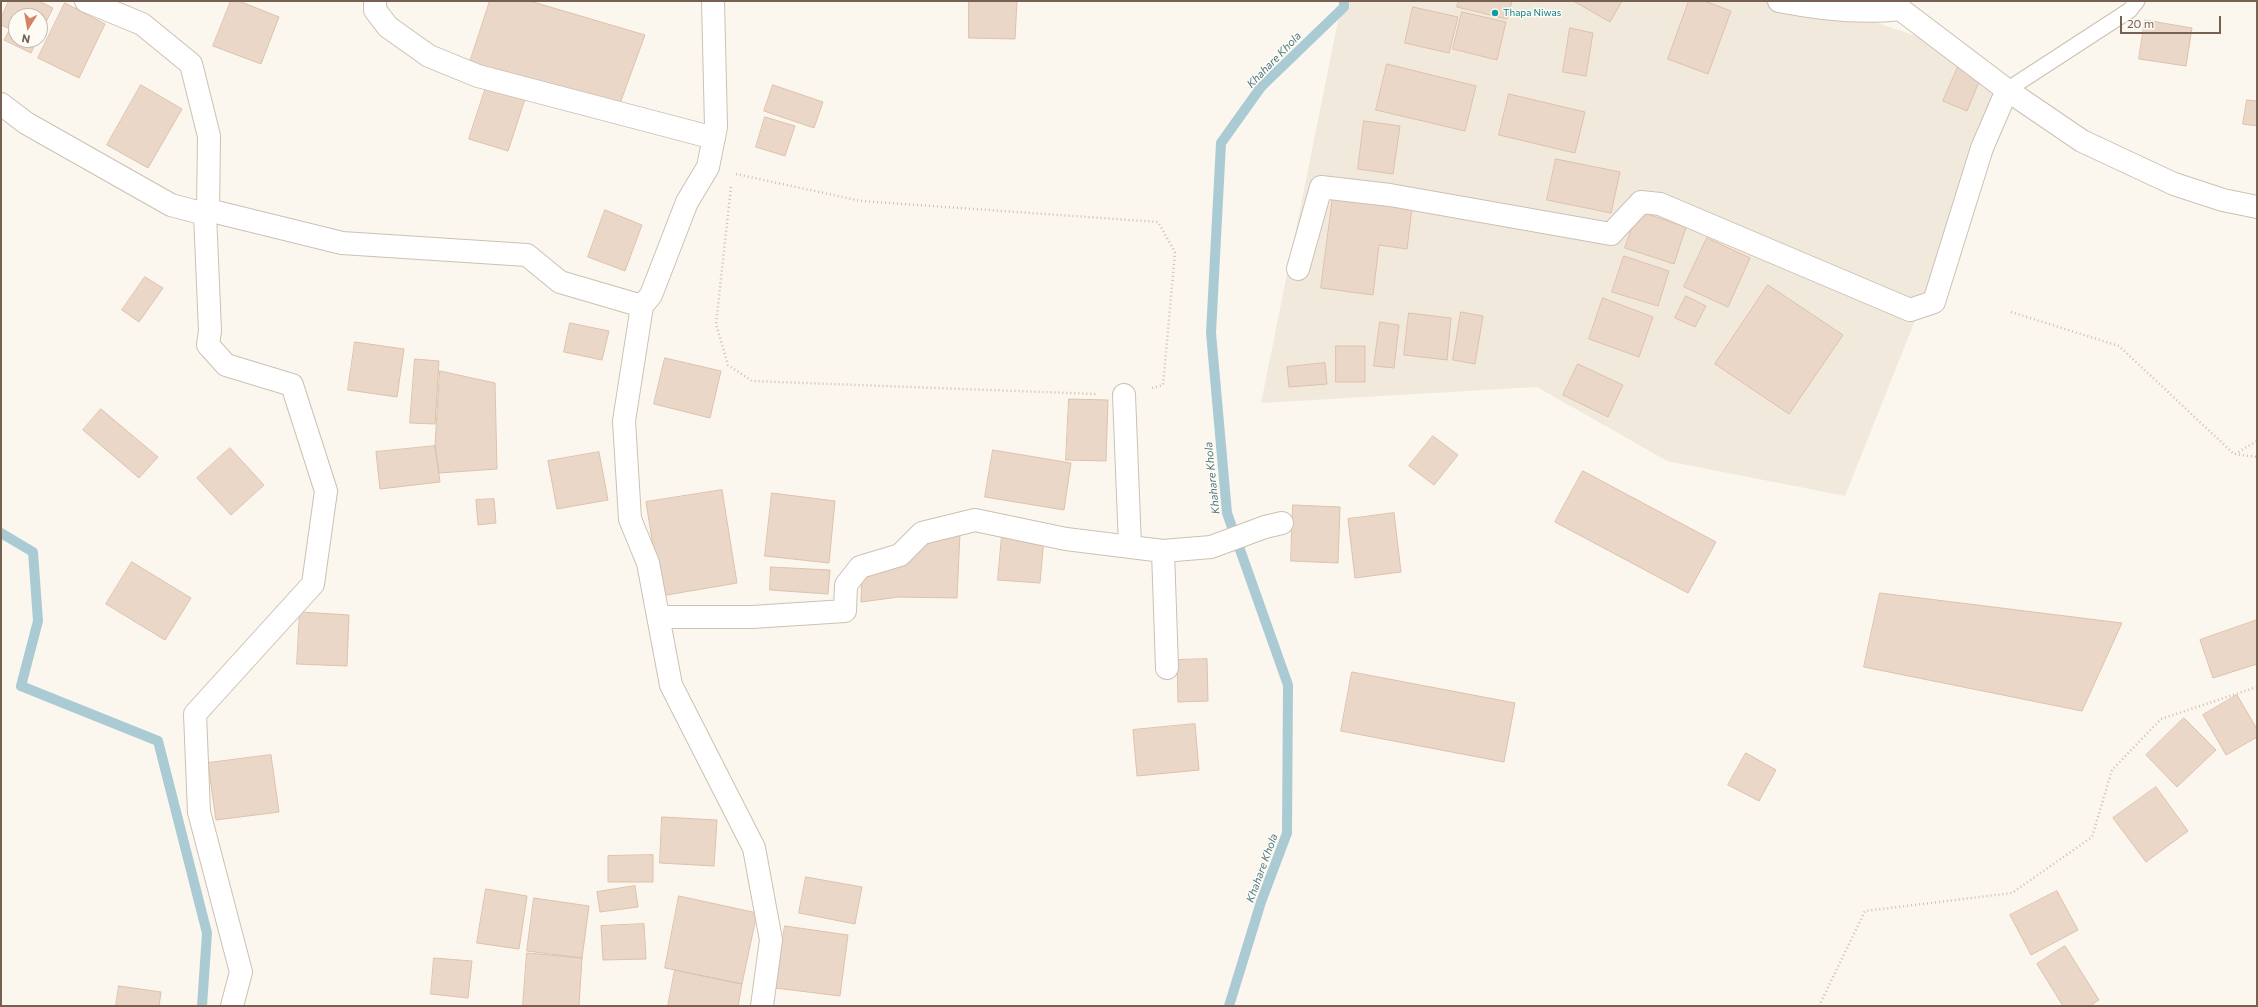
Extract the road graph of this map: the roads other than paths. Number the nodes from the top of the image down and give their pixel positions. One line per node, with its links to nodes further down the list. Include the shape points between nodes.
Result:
1 (86, 1): 11 (street, via 142,24 191,64 209,136)
2 (375, 1): 9 (street, via 375,10 388,27 428,56 478,76)
3 (713, 1): 9 (street, via 716,127)
4 (1778, 1): 6 (street, via 1832,10 1875,12)
5 (2137, 1): 7 (lane, via 2130,10)
6 (1897, 5): 7 (street)
7 (2007, 90): 10 (street, via 2082,141 2174,184 2223,200); 12 (street, via 1982,148 1934,302 1910,310 1660,204 1641,202 1611,234 1390,195 1321,187)
8 (1, 104): 11 (street, via 26,124 171,205)
9 (714, 138): 13 (street, via 708,167 687,202 651,295)
10 (2257, 207)
11 (206, 212): 13 (street, via 342,243 527,255 560,282); 20 (street, via 210,331 208,344 226,365 292,385 326,490 313,584 195,714 198,812 241,972)
12 (1298, 269)
13 (642, 306): 18 (street, via 624,421 630,519 648,563)
14 (1124, 395): 16 (street)
15 (1274, 525): 17 (street, via 1211,547)
16 (1130, 546): 17 (street); 18 (street, via 1066,539 975,520 922,533 900,555 860,567 846,585 844,611 752,617)
17 (1163, 551): 19 (street)
18 (659, 617): 21 (street, via 671,684 754,848 771,940)
19 (1167, 668)
20 (232, 1006)
21 (762, 1006)

